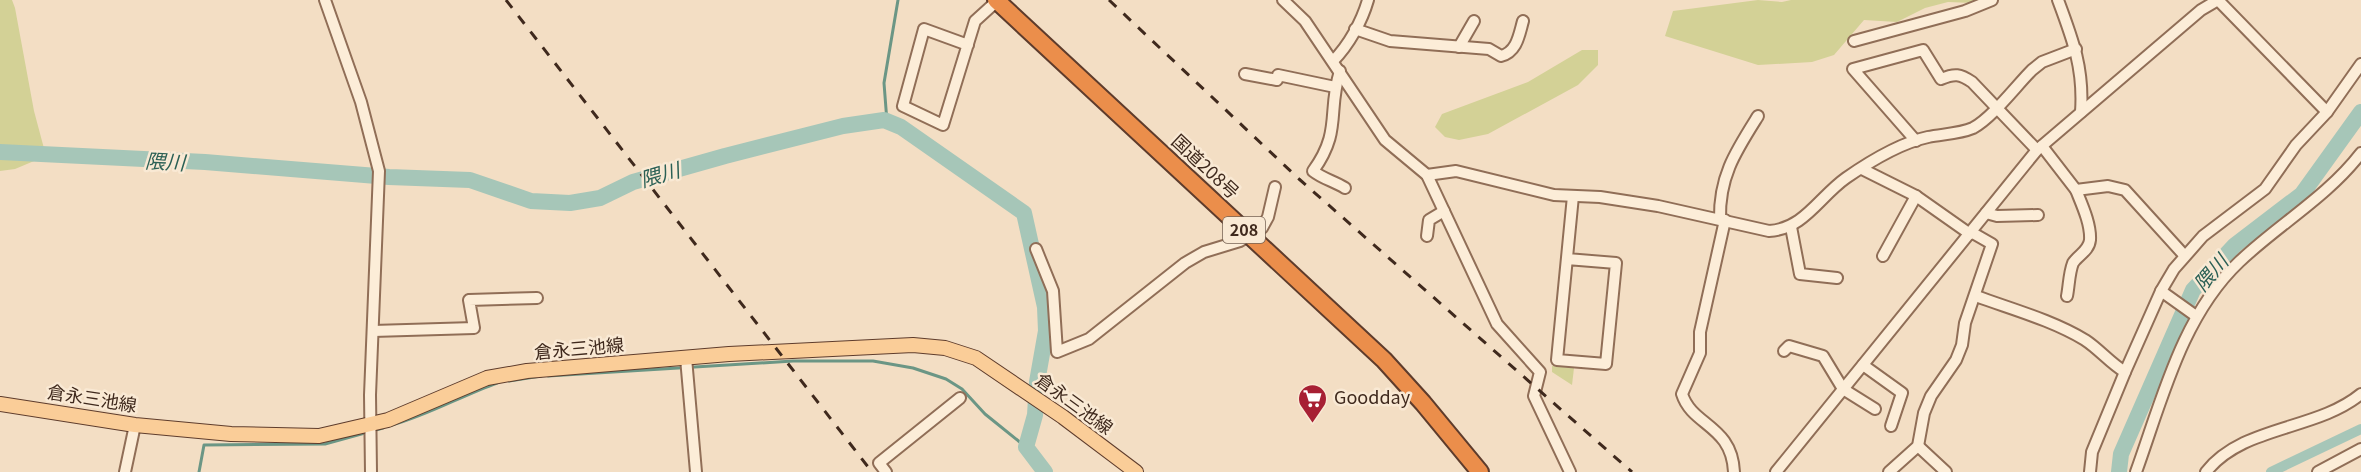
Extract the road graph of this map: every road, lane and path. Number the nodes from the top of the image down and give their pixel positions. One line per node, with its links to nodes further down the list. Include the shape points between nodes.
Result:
1 (325, 0): 52 (street, via 361,102 380,171)
2 (997, 0): 12 (street, via 975,21); 40 (highway, 国道208号 / 208)
3 (1283, 0): 15 (street, via 1305,21)
4 (1368, 0): 10 (street)
5 (1992, 0): 11 (street)
6 (2058, 0): 14 (street)
7 (2218, 0): 21 (street, via 2201,10); 22 (street)
8 (1474, 21): 13 (street)
9 (1523, 21): 13 (street, via 1508,54 1501,56 1489,49)
10 (1354, 29): 13 (street, via 1390,41); 15 (street)
11 (1854, 41)
12 (968, 45): 12 (street, via 943,125 903,106 924,29)
13 (1459, 46)
14 (2076, 49): 20 (street, via 2042,62); 21 (street, via 2083,84)
15 (1333, 61): 17 (street)
16 (2361, 64): 22 (street)
17 (1340, 70): 19 (street); 28 (street, via 1385,140)
18 (1245, 74): 19 (street, via 1277,80 1278,75)
19 (1335, 87): 30 (street, via 1330,143 1313,171)
20 (1995, 108): 24 (street, via 1974,127); 24 (street, via 1962,75 1941,79 1923,50 1853,69); 25 (street)
21 (2081, 112): 25 (street)
22 (2327, 112): 43 (street, via 2296,145 2265,189)
23 (1758, 116): 37 (street, via 1731,158 1719,202)
24 (1916, 141): 27 (street)
25 (2040, 148): 31 (street); 35 (street)
26 (2361, 153): 51 (street, via 2335,184 2238,263)
27 (1862, 169): 33 (street); 38 (street, via 1826,193)
28 (1427, 175): 32 (street, via 1456,171); 34 (street)
29 (1275, 187): 40 (street, via 1268,217 1262,228)
30 (1345, 188)
31 (2076, 190): 43 (street, via 2108,186 2126,190); 49 (street, via 2090,240 2071,269)
32 (1573, 196): 37 (street, via 1658,206); 45 (street)
33 (1916, 196): 39 (street); 44 (street)
34 (1444, 211): 41 (street, via 1429,220); 74 (street, via 1497,324 1540,372 1534,396)
35 (1986, 213): 36 (street); 39 (street)
36 (2038, 215)
37 (1722, 219): 38 (street, via 1769,231); 75 (street, via 1700,332 1700,352 1682,394 1685,402 1722,436 1734,461)
38 (1791, 227): 46 (street, via 1800,274)
39 (1970, 233): 48 (street, via 1992,244); 55 (street)
40 (1250, 236): 42 (street, via 1185,263 1089,339 1057,352 1053,291); 73 (highway, 国道208号 / 208, via 1384,360)
41 (1427, 236)
42 (1036, 249)
43 (2184, 255): 47 (street)
44 (1883, 256)
45 (1567, 259): 45 (street, via 1557,360 1606,364 1616,262)
46 (1837, 278)
47 (2161, 291): 51 (street); 56 (street)
48 (1976, 296): 56 (street, via 2086,341); 65 (street, via 1956,360 1924,413)
49 (2067, 296)
50 (537, 298): 52 (street, via 469,300 474,328)
51 (2193, 314): 80 (street)
52 (373, 331): 62 (street)
53 (1784, 351): 57 (street, via 1789,346 1823,356)
54 (686, 358): 62 (main road, 倉永三池線, via 487,378 414,411); 70 (street); 72 (main road, 倉永三池線, via 913,345 945,348 976,358 1010,379)
55 (1863, 366): 57 (street); 64 (street, via 1902,393)
56 (2125, 372): 79 (street, via 2092,452)
57 (1843, 389): 61 (street); 76 (street)
58 (2361, 394): 81 (street, via 2310,420 2242,444)
59 (960, 398): 71 (street, via 879,463)
60 (0, 404): 63 (main road, 倉永三池線)
61 (1875, 410)
62 (372, 424): 63 (main road, 倉永三池線, via 319,436 295,437); 69 (street)
63 (135, 425): 68 (street)
64 (1891, 426)
65 (1918, 446): 77 (street); 78 (street)
66 (2361, 449): 67 (street)
67 (2335, 468): 82 (street)
68 (125, 472)
69 (371, 472)
70 (696, 472)
71 (886, 472)
72 (1136, 472)
73 (1480, 472)
74 (1570, 472)
75 (1734, 472)
76 (1776, 472)
77 (1889, 472)
78 (1946, 472)
79 (2090, 472)
80 (2136, 472)
81 (2206, 472)
82 (2318, 472)

